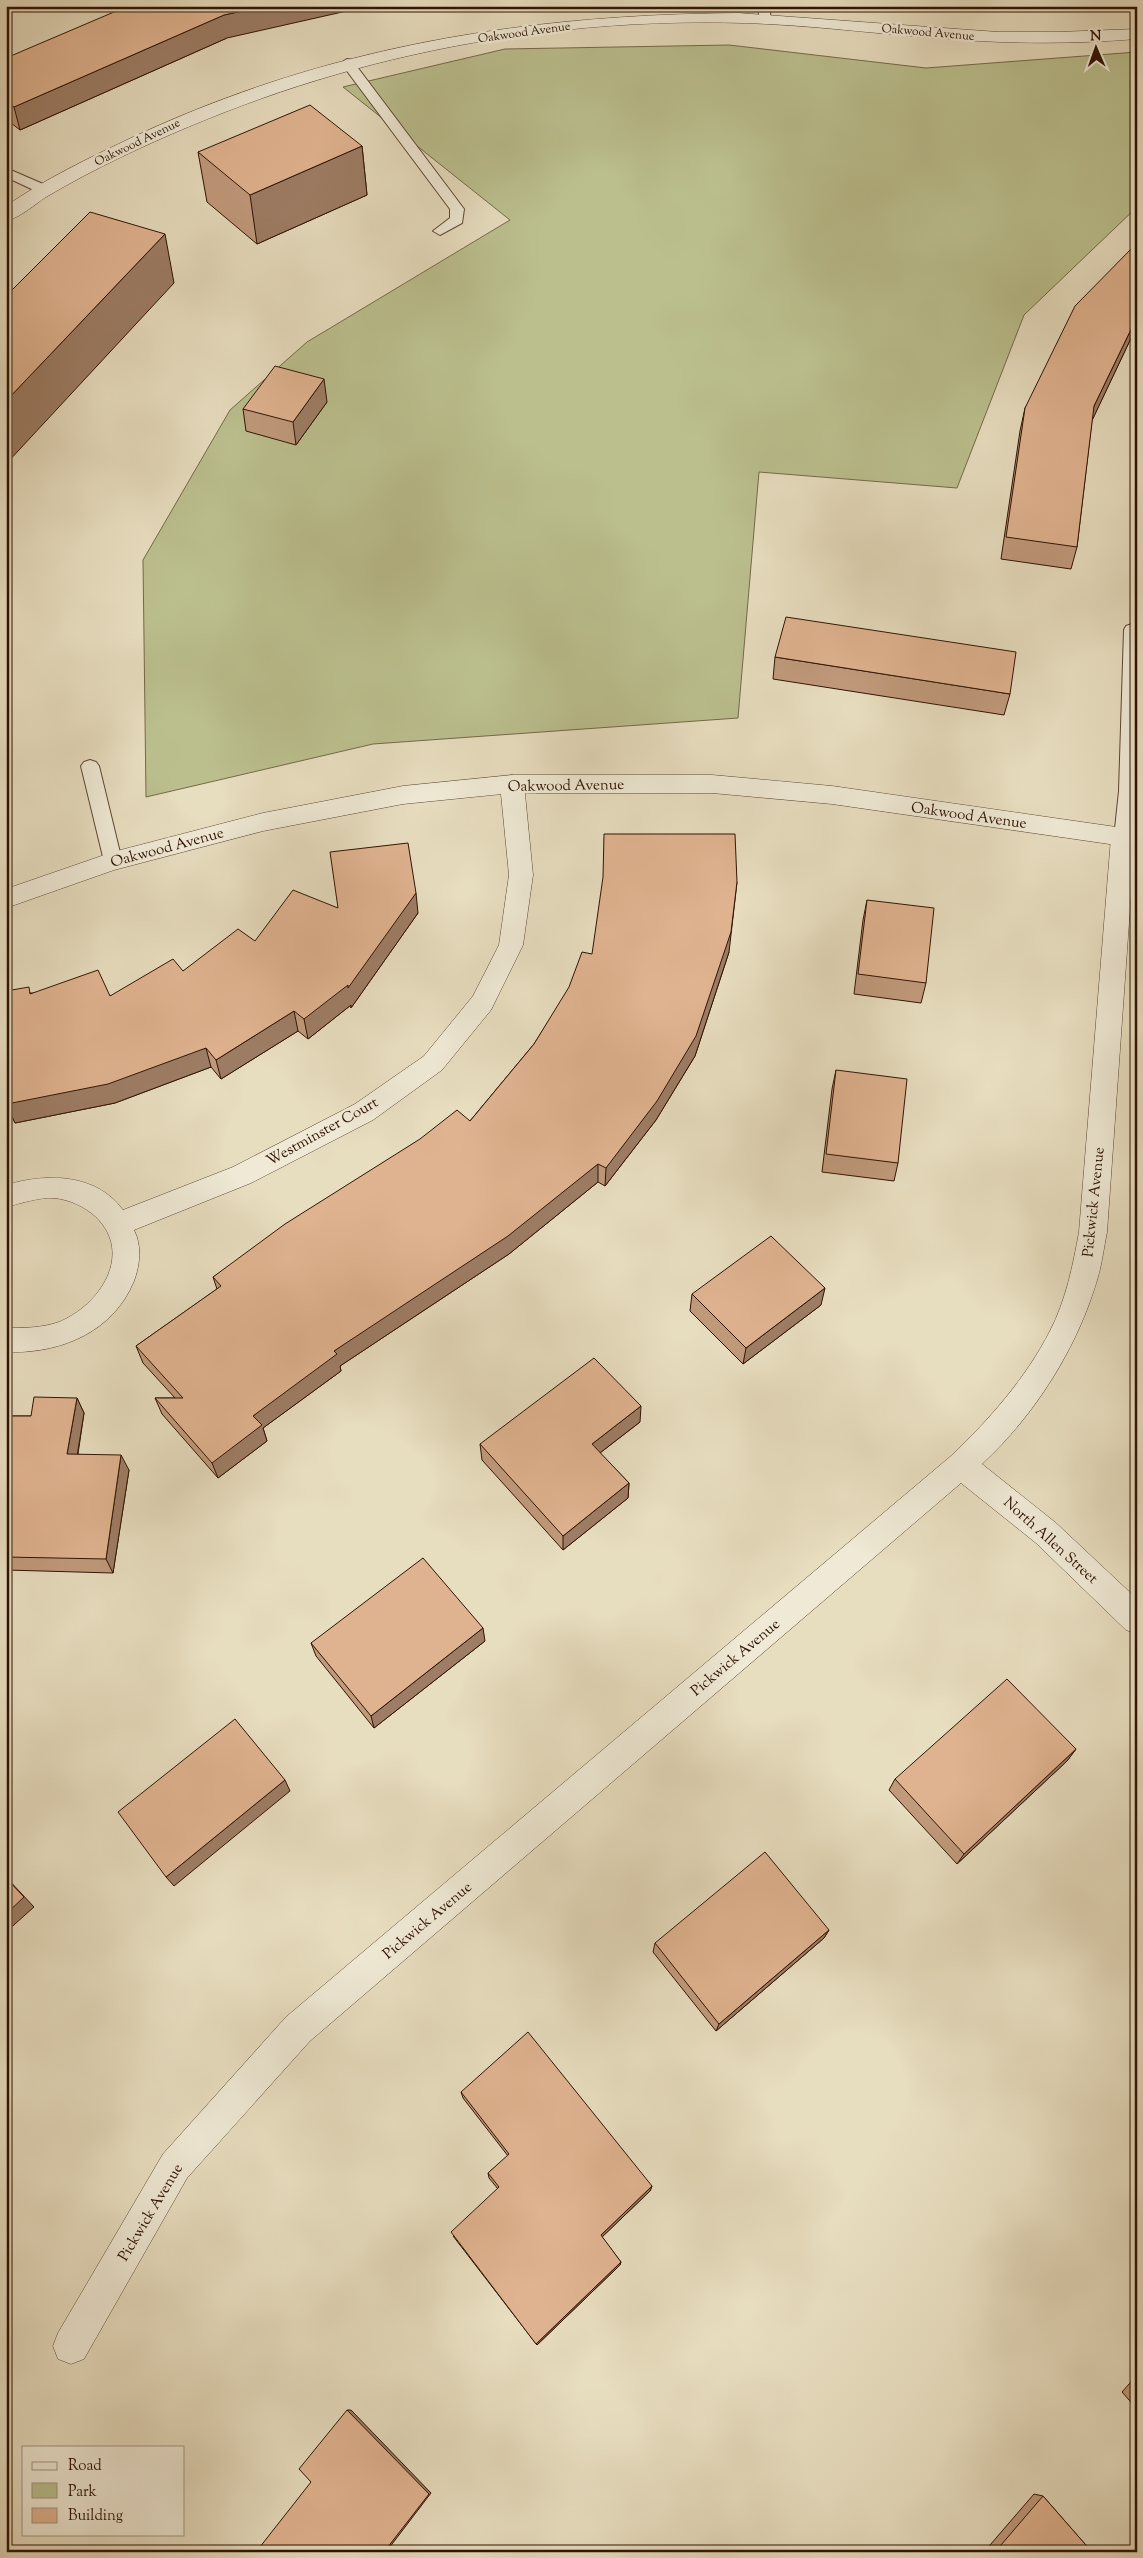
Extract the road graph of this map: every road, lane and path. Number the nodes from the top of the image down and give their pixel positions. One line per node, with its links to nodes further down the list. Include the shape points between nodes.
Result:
1 (764, 13): 2 (street, Oakwood Avenue, via 978,36 1094,38); 3 (street, Oakwood Avenue, via 547,28 427,46)
2 (1137, 34)
3 (347, 63): 5 (street, Oakwood Avenue, via 225,103 160,129); 7 (lane, via 457,209 457,220)
4 (6, 172): 5 (lane)
5 (45, 190): 6 (street, Oakwood Avenue)
6 (6, 215)
7 (440, 231)
8 (1132, 630): 11 (lane)
9 (90, 766): 12 (lane)
10 (512, 784): 11 (street, Oakwood Avenue, via 721,785 832,795); 12 (street, Oakwood Avenue, via 403,795 263,822); 15 (street, Westminster Court, via 520,875 511,945 482,1003 433,1063 364,1112 242,1175)
11 (1130, 838): 17 (street, Pickwick Avenue, via 1093,1232 1084,1277 1062,1336 1025,1394 990,1438)
12 (113, 861): 13 (street, Oakwood Avenue)
13 (6, 899)
14 (6, 1196): 15 (street, via 28,1189 56,1187 81,1194 103,1206)
15 (118, 1224): 16 (street, via 126,1248 123,1276 108,1302 86,1323 56,1337 24,1342)
16 (6, 1340)
17 (961, 1465): 18 (street, North Allen Street, via 1046,1533); 19 (street, Pickwick Avenue, via 298,2029 175,2166)
18 (1137, 1620)
19 (71, 2346)

